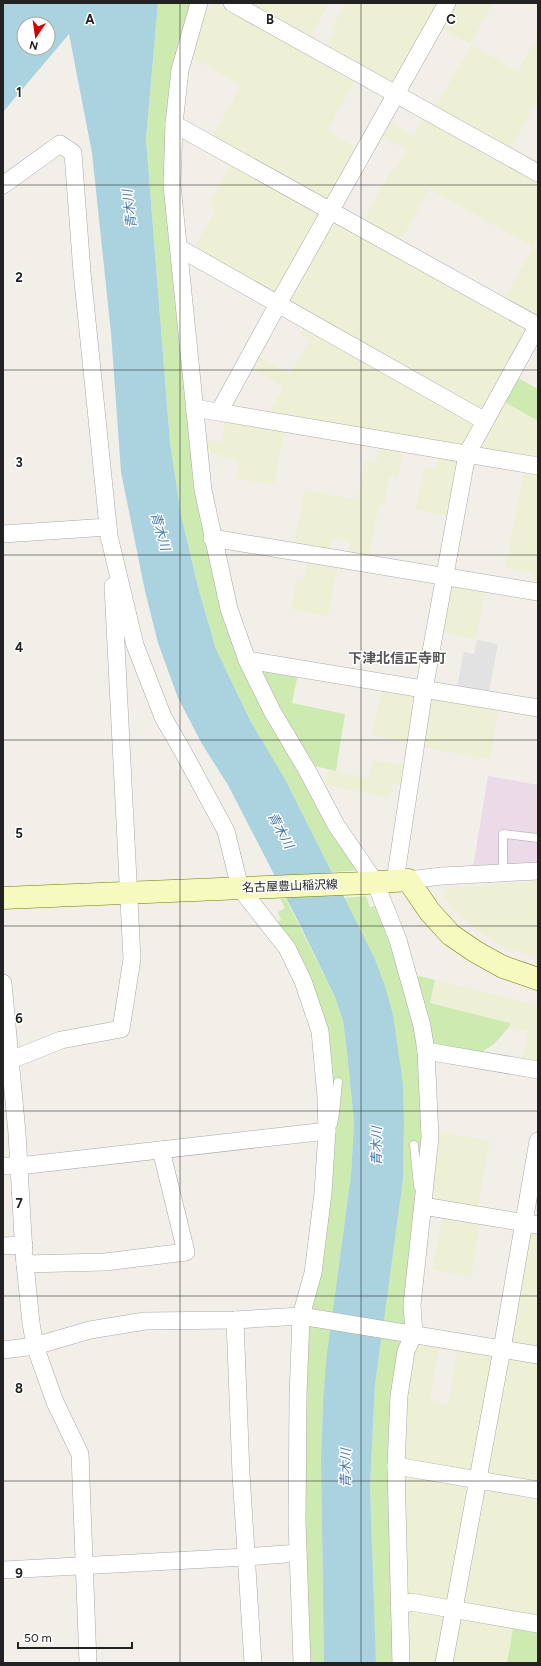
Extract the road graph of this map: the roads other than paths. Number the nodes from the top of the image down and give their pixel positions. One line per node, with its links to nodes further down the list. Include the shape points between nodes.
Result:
1 (199, 3): 5 (street, via 180,70)
2 (232, 3): 4 (street)
3 (447, 3): 4 (street)
4 (396, 94): 6 (street); 8 (street)
5 (174, 124): 8 (street); 9 (street, via 172,185)
6 (538, 173)
7 (3, 185): 17 (street, via 60,144 73,153 82,272)
8 (330, 211): 10 (street); 11 (street)
9 (178, 248): 10 (street); 12 (street)
10 (278, 304): 13 (street); 14 (street)
11 (538, 326): 14 (street)
12 (194, 408): 13 (street); 19 (street, via 203,490)
13 (219, 412): 15 (street)
14 (485, 421): 15 (street)
15 (467, 454): 16 (street); 21 (street)
16 (538, 466)
17 (108, 528): 18 (street); 20 (street)
18 (3, 534)
19 (212, 538): 21 (street); 23 (street, via 229,609)
20 (118, 573): 30 (street, via 135,645 162,717 226,831); 31 (street, via 113,585)
21 (444, 576): 22 (street); 24 (street)
22 (538, 592)
23 (247, 660): 24 (street); 29 (street, via 272,711 336,825)
24 (424, 690): 25 (street); 29 (street)
25 (538, 708)
26 (538, 838): 28 (lane, via 503,834)
27 (538, 871): 28 (street)
28 (503, 873): 29 (street)
29 (386, 881): 30 (main road, 名古屋豊山稲沢線); 33 (main road, via 430,912 451,935 476,952 503,967); 36 (street, via 398,940 422,1026)
30 (246, 888): 31 (main road, 名古屋豊山稲沢線); 40 (street, via 286,948 303,982 320,1031)
31 (129, 893): 32 (main road, 名古屋豊山稲沢線); 37 (street, via 132,960 121,1029 61,1040)
32 (3, 898)
33 (538, 979)
34 (3, 983): 35 (street)
35 (5, 1013): 37 (street)
36 (426, 1052): 38 (street); 45 (street, via 430,1137)
37 (11, 1060): 44 (street)
38 (538, 1070)
39 (338, 1082): 40 (lane, via 333,1125)
40 (327, 1131): 43 (street); 50 (street, via 323,1193 313,1273)
41 (538, 1141): 46 (street)
42 (414, 1145): 45 (lane)
43 (161, 1150): 44 (street); 49 (street, via 186,1252 105,1262)
44 (11, 1166): 48 (street)
45 (423, 1206): 46 (street); 52 (street)
46 (531, 1224): 54 (street)
47 (3, 1246): 48 (street)
48 (24, 1246): 49 (street)
49 (25, 1264): 53 (street)
50 (303, 1316): 51 (street); 52 (street); 60 (street)
51 (235, 1320): 53 (street, via 145,1321 90,1330); 61 (street)
52 (411, 1333): 54 (street); 57 (street, via 399,1396)
53 (35, 1346): 55 (street); 62 (street, via 55,1402 80,1454)
54 (502, 1349): 56 (street); 58 (street)
55 (3, 1350)
56 (538, 1355)
57 (396, 1466): 58 (street); 64 (street)
58 (478, 1480): 59 (street); 65 (street)
59 (538, 1490)
60 (298, 1552): 61 (street); 69 (street)
61 (246, 1558): 62 (street); 68 (street)
62 (84, 1566): 63 (street); 67 (street)
63 (3, 1570)
64 (399, 1607): 65 (street, via 411,1602); 70 (street)
65 (454, 1610): 66 (street); 71 (street)
66 (538, 1624)
67 (88, 1663)
68 (253, 1663)
69 (302, 1663)
70 (401, 1663)
71 (444, 1663)

